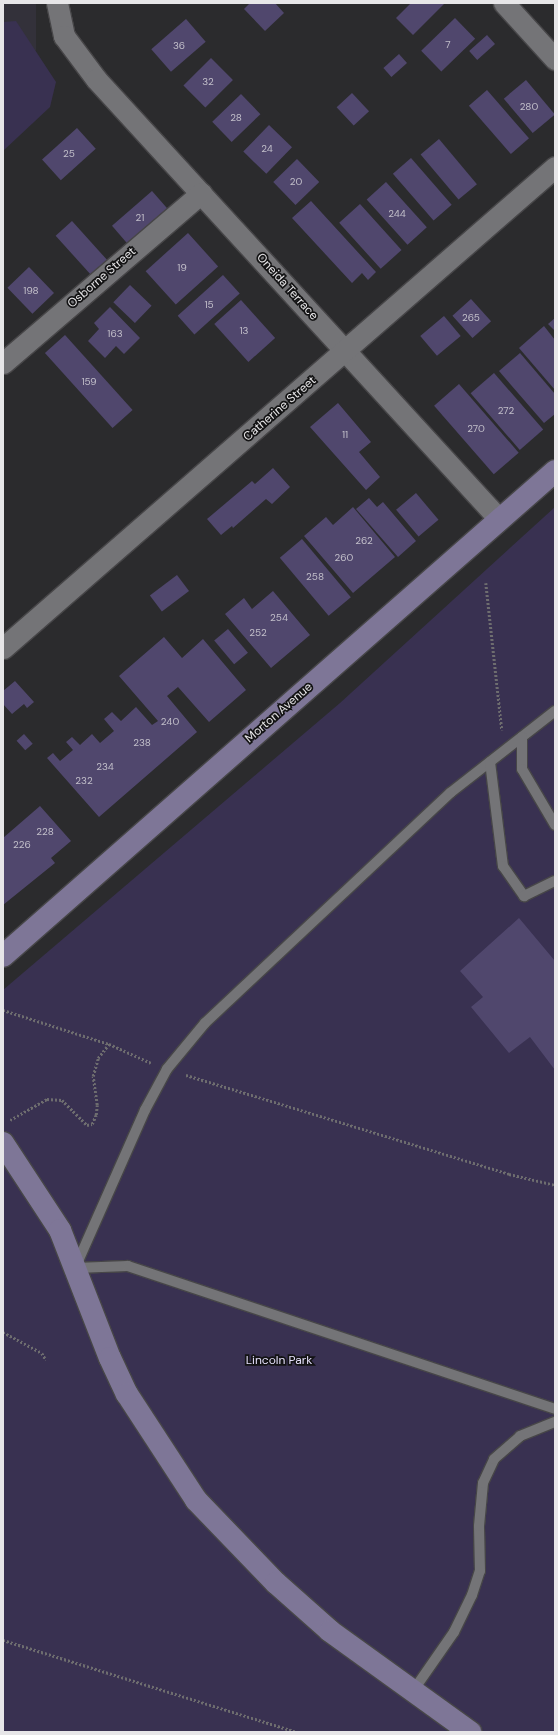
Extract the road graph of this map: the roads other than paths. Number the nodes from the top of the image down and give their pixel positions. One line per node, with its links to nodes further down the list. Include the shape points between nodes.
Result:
1 (57, 3): 5 (street, Oneida Terrace, via 64,36 96,79)
2 (504, 3): 3 (street)
3 (555, 59)
4 (555, 167): 6 (street, Catherine Street)
5 (200, 193): 6 (street, Oneida Terrace); 7 (street, Osborne Street)
6 (346, 352): 9 (street, Oneida Terrace); 10 (street, Catherine Street)
7 (3, 363)
8 (555, 471): 9 (street, Morton Avenue)
9 (499, 519): 16 (street, Morton Avenue)
10 (3, 648)
11 (555, 711): 12 (lane)
12 (522, 737): 13 (lane); 14 (lane, via 522,769)
13 (490, 762): 15 (lane, via 502,866 524,896); 18 (lane, via 450,793 205,1023 167,1069 145,1110)
14 (555, 825)
15 (555, 881)
16 (3, 956)
17 (3, 1143): 18 (street, via 60,1230)
18 (75, 1268): 19 (lane, via 128,1266); 21 (street, via 126,1394 196,1500 276,1583 330,1631)
19 (555, 1409)
20 (555, 1422): 21 (lane, via 520,1436 494,1459 483,1483 479,1526 480,1571 472,1595 454,1632)
21 (413, 1691): 22 (street)
22 (470, 1732)

